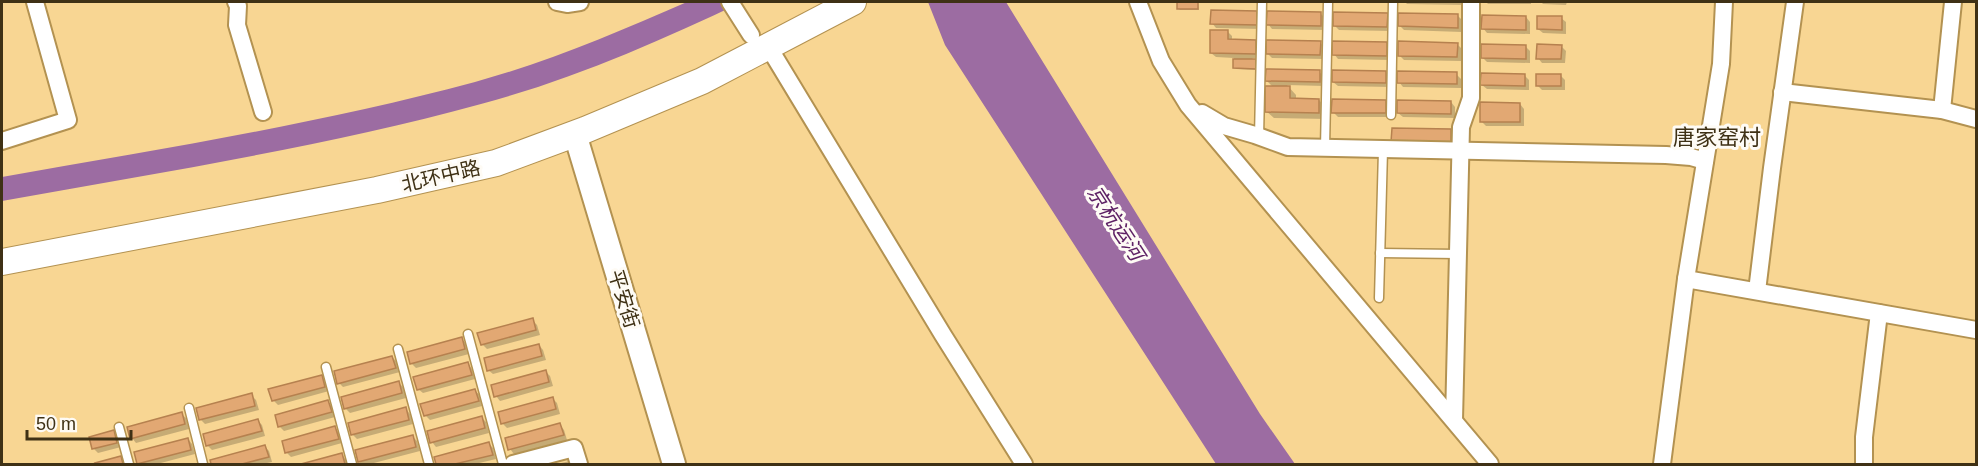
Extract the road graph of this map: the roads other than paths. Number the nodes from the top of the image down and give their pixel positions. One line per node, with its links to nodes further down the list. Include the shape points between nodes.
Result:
1 (35, 2): 25 (street, via 68,120)
2 (236, 2): 20 (street, via 237,25)
3 (557, 2): 4 (street)
4 (580, 2)
5 (730, 2): 16 (street)
6 (817, 2): 16 (main road, 北环中路)
7 (853, 2): 16 (main road, 北环中路)
8 (1138, 2): 18 (street, via 1161,61)
9 (1262, 2): 24 (lane)
10 (1328, 2): 26 (lane)
11 (1393, 2): 21 (lane)
12 (1471, 2): 28 (street, via 1471,98 1461,127)
13 (1724, 2): 29 (street, via 1721,64)
14 (1795, 2): 17 (street)
15 (1953, 2): 19 (street)
16 (760, 40): 23 (main road, 北环中路, via 702,81); 30 (main road, 北环中路, via 491,146 373,173); 53 (street)
17 (1782, 92): 19 (street); 35 (street)
18 (1188, 105): 24 (street, via 1224,126); 43 (street)
19 (1942, 110): 22 (street)
20 (263, 112)
21 (1391, 116)
22 (1977, 119)
23 (575, 134): 33 (main road, 北环中路, via 496,163 447,175); 52 (street, 平安街)
24 (1259, 137): 26 (street, via 1288,147)
25 (2, 141)
26 (1325, 148): 27 (street)
27 (1383, 150): 28 (street); 31 (lane)
28 (1461, 151): 29 (street, via 1666,155); 32 (street)
29 (1705, 161): 34 (street)
30 (2, 245)
31 (1380, 253): 32 (lane); 36 (lane)
32 (1458, 254): 43 (street)
33 (2, 262)
34 (1686, 279): 35 (street); 55 (street)
35 (1757, 291): 37 (street)
36 (1379, 298)
37 (1879, 313): 38 (street); 56 (street)
38 (1977, 330)
39 (468, 334): 49 (lane)
40 (398, 349): 48 (lane)
41 (326, 367): 47 (lane)
42 (189, 408): 46 (lane)
43 (1454, 420): 54 (street)
44 (119, 427): 45 (lane)
45 (129, 465)
46 (203, 465)
47 (352, 465)
48 (429, 465)
49 (503, 465)
50 (513, 465): 51 (street, via 574,448)
51 (579, 465)
52 (674, 465)
53 (1024, 465)
54 (1490, 465)
55 (1662, 465)
56 (1864, 465)

